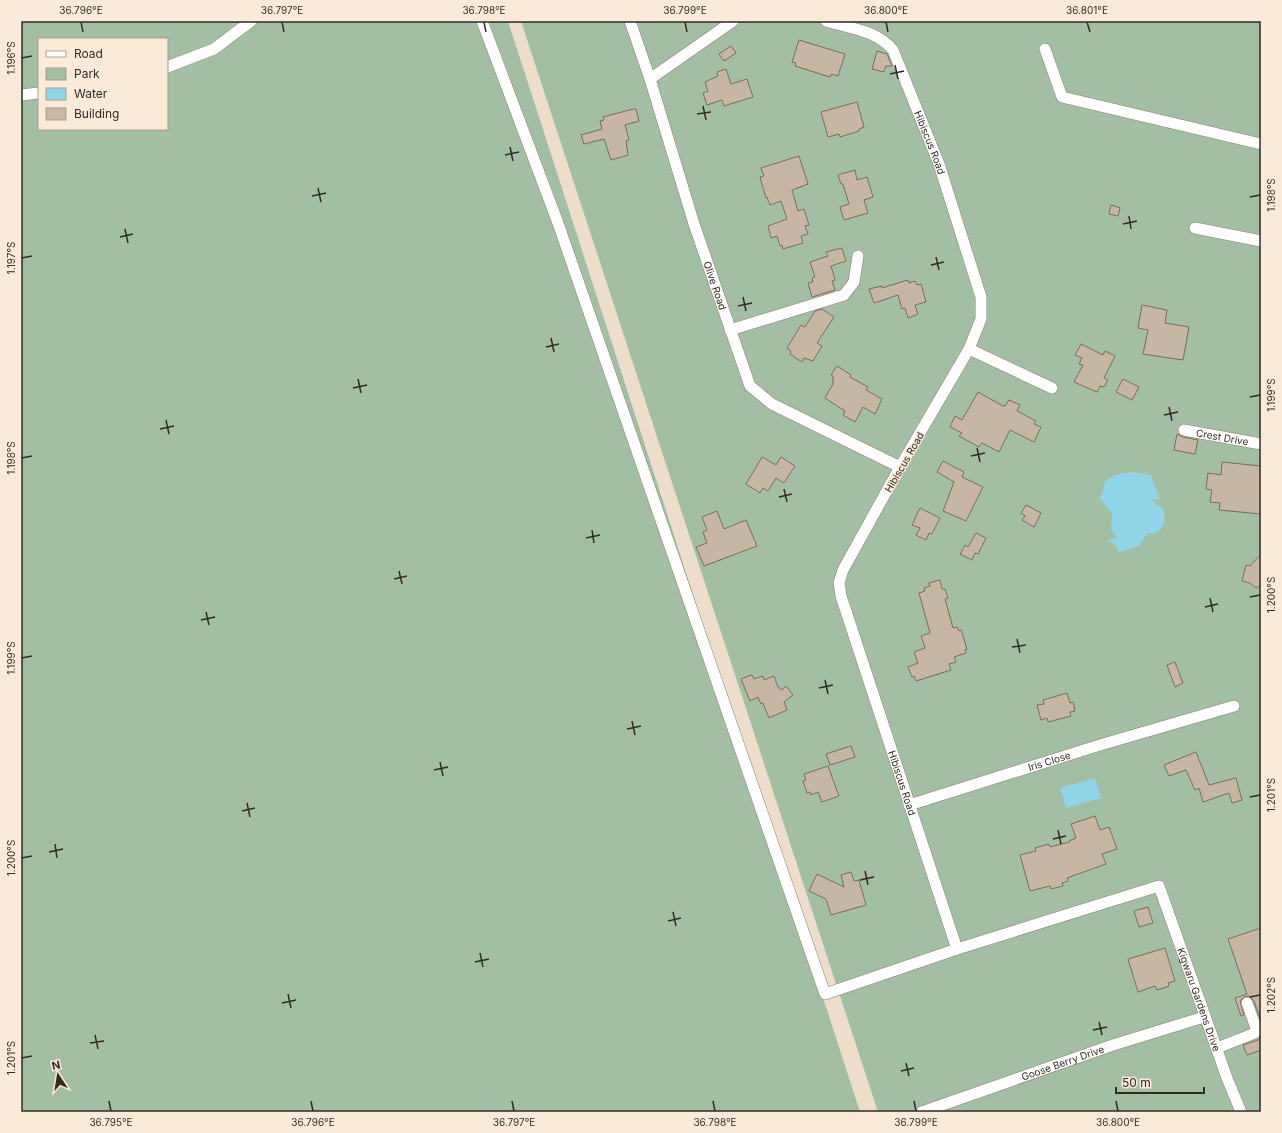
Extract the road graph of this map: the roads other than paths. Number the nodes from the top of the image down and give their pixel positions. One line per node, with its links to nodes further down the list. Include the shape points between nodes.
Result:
1 (251, 21): 7 (street, via 214,48)
2 (482, 21): 23 (street, via 558,222 825,994)
3 (630, 21): 8 (street, Olive Road)
4 (733, 21): 8 (street)
5 (826, 21): 16 (street, Hibiscus Road, via 876,35 893,50 901,68 939,164 982,297 981,319)
6 (1045, 50): 11 (street, via 1062,97)
7 (168, 67)
8 (650, 79): 15 (street, Olive Road, via 694,224)
9 (38, 93): 10 (street)
10 (21, 95)
11 (1261, 144)
12 (1195, 228): 13 (street)
13 (1261, 241)
14 (858, 256): 15 (street, via 854,282 844,295)
15 (730, 330): 20 (street, Olive Road, via 744,374 758,395)
16 (969, 349): 17 (street); 20 (street, Hibiscus Road)
17 (1052, 388)
18 (1184, 430): 19 (street, Crest Drive)
19 (1261, 444)
20 (900, 467): 22 (street, Hibiscus Road, via 843,570 839,582 841,596)
21 (1234, 706): 22 (street, Iris Close)
22 (909, 805): 23 (street, Hibiscus Road)
23 (957, 950): 25 (street, Kigwaru Gardens Drive, via 1159,886)
24 (1247, 1003): 26 (street, via 1256,1028 1255,1033)
25 (1204, 1017): 26 (street, Kigwaru Gardens Drive); 27 (street, Goose Berry Drive, via 1113,1045)
26 (1217, 1048): 28 (street, Kigwaru Gardens Drive)
27 (922, 1112)
28 (1241, 1112)

